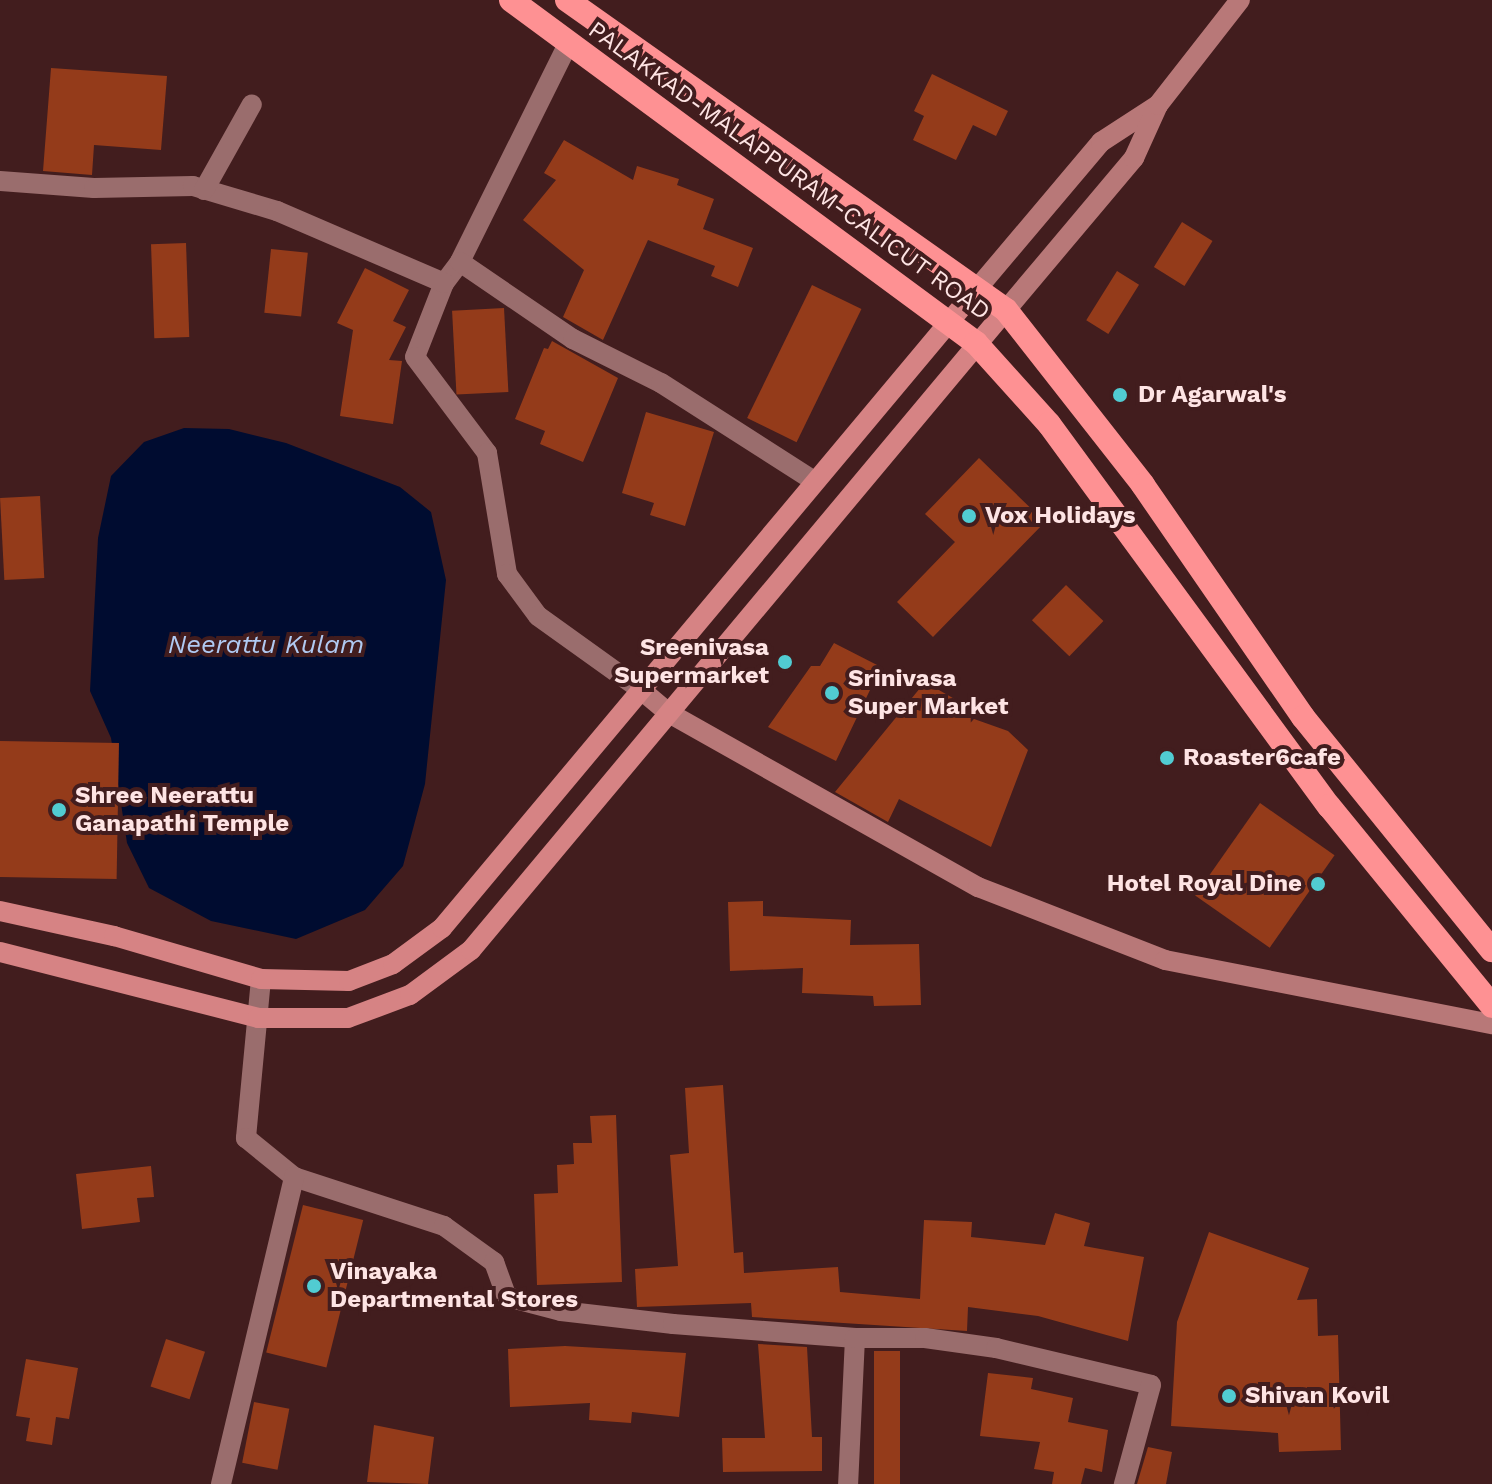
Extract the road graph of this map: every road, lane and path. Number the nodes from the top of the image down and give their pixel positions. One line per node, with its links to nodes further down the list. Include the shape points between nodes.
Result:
1 (511, 0): 4 (highway, PALAKKAD-MALAPPURAM-CALICUT ROAD)
2 (1240, 0): 6 (street)
3 (580, 4): 11 (highway, PALAKKAD-MALAPPURAM-CALICUT ROAD)
4 (568, 44): 9 (street); 13 (highway, PALAKKAD-MALAPPURAM-CALICUT ROAD)
5 (252, 104): 8 (street)
6 (1158, 105): 11 (street, via 1101,142); 12 (street, via 1134,158)
7 (0, 181): 8 (street)
8 (204, 190): 10 (street, via 277,211)
9 (460, 262): 10 (street); 15 (street, via 573,339 661,383)
10 (444, 283): 16 (street, via 415,357 487,453 507,574 538,616)
11 (976, 290): 12 (highway, PALAKKAD-MALAPPURAM-CALICUT ROAD); 13 (main road)
12 (1006, 310): 14 (main road); 19 (highway, PALAKKAD-MALAPPURAM-CALICUT ROAD, via 1143,485 1303,717)
13 (944, 324): 14 (highway, PALAKKAD-MALAPPURAM-CALICUT ROAD); 15 (main road)
14 (976, 343): 17 (main road); 22 (highway, PALAKKAD-MALAPPURAM-CALICUT ROAD, via 1049,424 1320,795)
15 (814, 481): 16 (main road)
16 (640, 689): 17 (street); 21 (main road, via 442,928 393,964 349,981)
17 (669, 713): 23 (main road, via 471,950 423,986 348,1018); 24 (street, via 978,887 1165,960)
18 (0, 911): 21 (main road, via 114,936)
19 (1492, 950)
20 (0, 952): 23 (main road)
21 (261, 979): 23 (street)
22 (1492, 1006)
23 (258, 1018): 25 (street, via 246,1138)
24 (1492, 1024)
25 (294, 1177): 26 (street, via 444,1226 494,1262 507,1297 561,1311 659,1323); 27 (street)
26 (855, 1338): 28 (street); 29 (street, via 925,1338 996,1348 1151,1385)
27 (221, 1484)
28 (848, 1484)
29 (1124, 1484)

